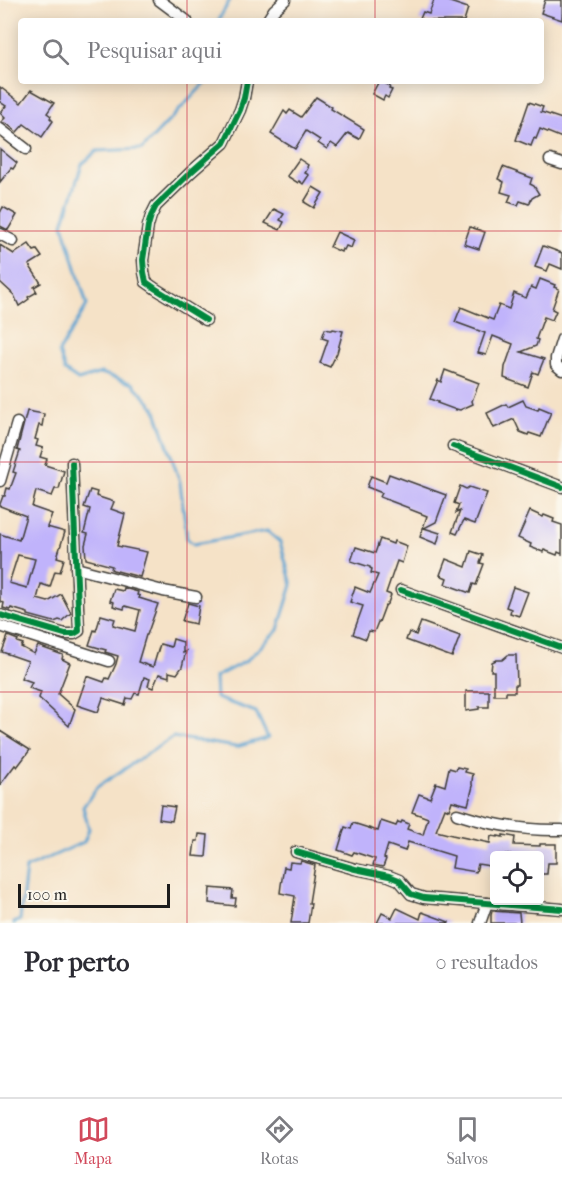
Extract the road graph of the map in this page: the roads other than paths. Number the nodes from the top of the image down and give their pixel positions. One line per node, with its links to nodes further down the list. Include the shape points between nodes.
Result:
1 (159, 0): 3 (street)
2 (285, 0): 4 (street)
3 (183, 18)
4 (269, 18)
5 (247, 84): 12 (street, via 224,142 156,206 148,226 143,260 146,282)
6 (0, 129): 7 (street)
7 (26, 149)
8 (550, 160): 9 (street)
9 (562, 164)
10 (0, 234): 11 (street)
11 (13, 241)
12 (206, 321)
13 (562, 339): 14 (street, via 556,365)
14 (562, 370)
15 (17, 423): 18 (street)
16 (453, 446): 19 (street)
17 (72, 463): 20 (street)
18 (0, 482)
19 (562, 487)
20 (76, 568): 22 (street); 23 (street, via 80,627 77,633 65,634)
21 (401, 590): 25 (street)
22 (196, 597)
23 (0, 615)
24 (0, 626): 26 (street)
25 (562, 648)
26 (109, 661)
27 (457, 814): 28 (street, via 503,825)
28 (562, 830)
29 (296, 852): 30 (street, via 396,879 416,896)
30 (487, 903): 31 (street); 32 (street)
31 (562, 909)
32 (480, 923)

